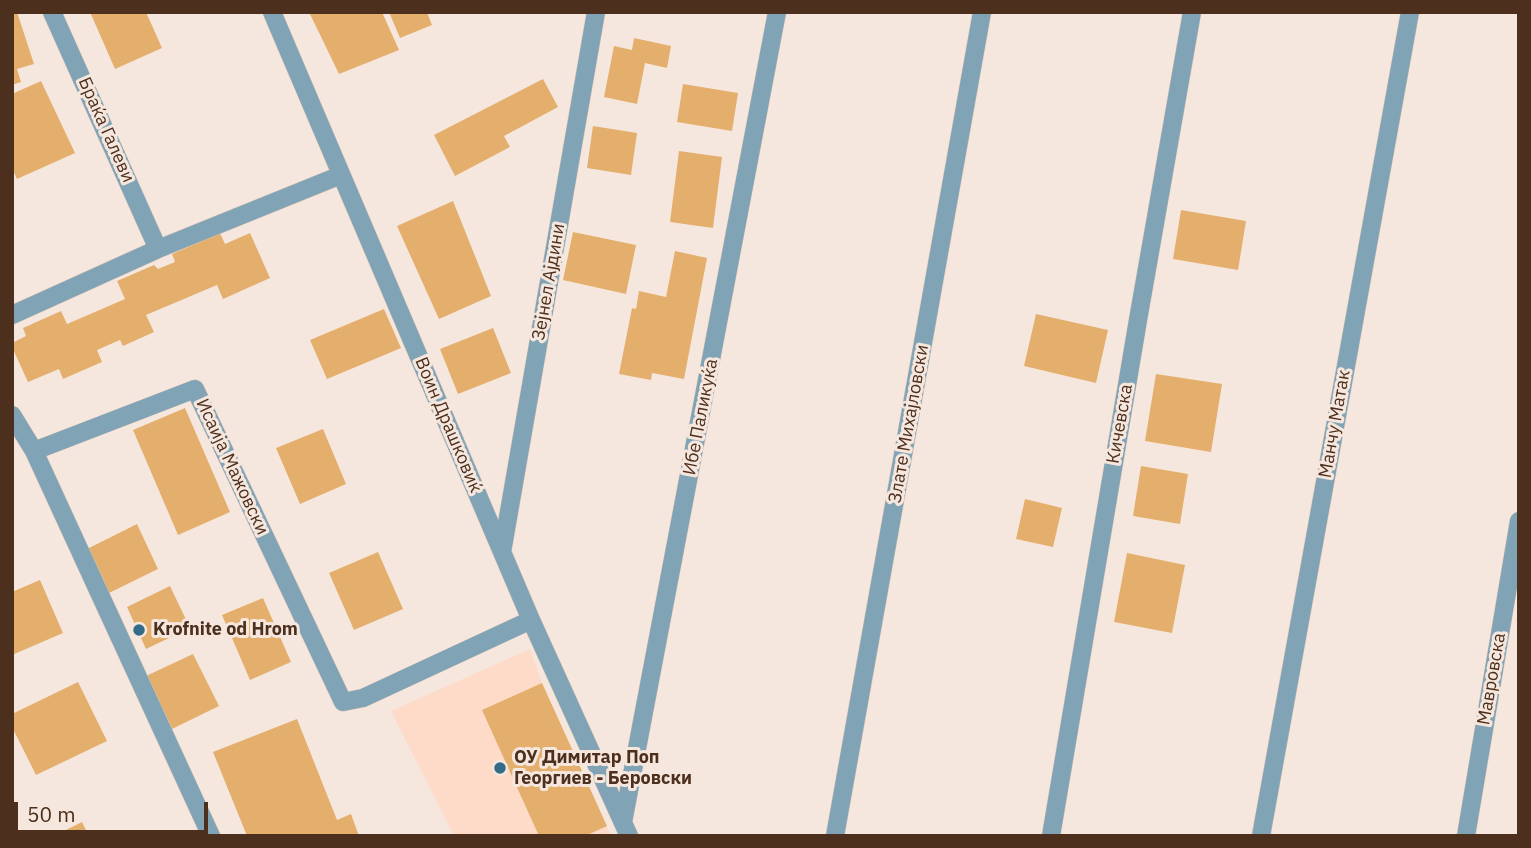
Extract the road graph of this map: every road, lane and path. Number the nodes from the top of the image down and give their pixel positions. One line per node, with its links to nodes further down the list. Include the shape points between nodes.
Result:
1 (52, 12): 9 (street, Браќа Галеви)
2 (272, 12): 8 (street, Воин Драшковиќ)
3 (596, 12): 14 (street, Зејнел Ајдини)
4 (776, 12): 16 (street, Ибе Паликуќа)
5 (982, 12): 18 (street, Злате Михајловски)
6 (1192, 12): 19 (street, Кичевска)
7 (1410, 12): 20 (street, Манчу Матак)
8 (341, 175): 9 (street); 14 (street, Воин Драшковиќ)
9 (158, 249): 10 (street)
10 (12, 315)
11 (12, 415): 12 (street)
12 (34, 451): 15 (street, Исаија Мажовски, via 195,389 343,702 363,698); 17 (street)
13 (1519, 522): 21 (street, Мавровска)
14 (502, 552): 15 (street, Воин Драшковиќ)
15 (531, 620): 16 (street, Воин Драшковиќ)
16 (626, 829)
17 (211, 836)
18 (835, 836)
19 (1051, 836)
20 (1261, 836)
21 (1466, 836)

